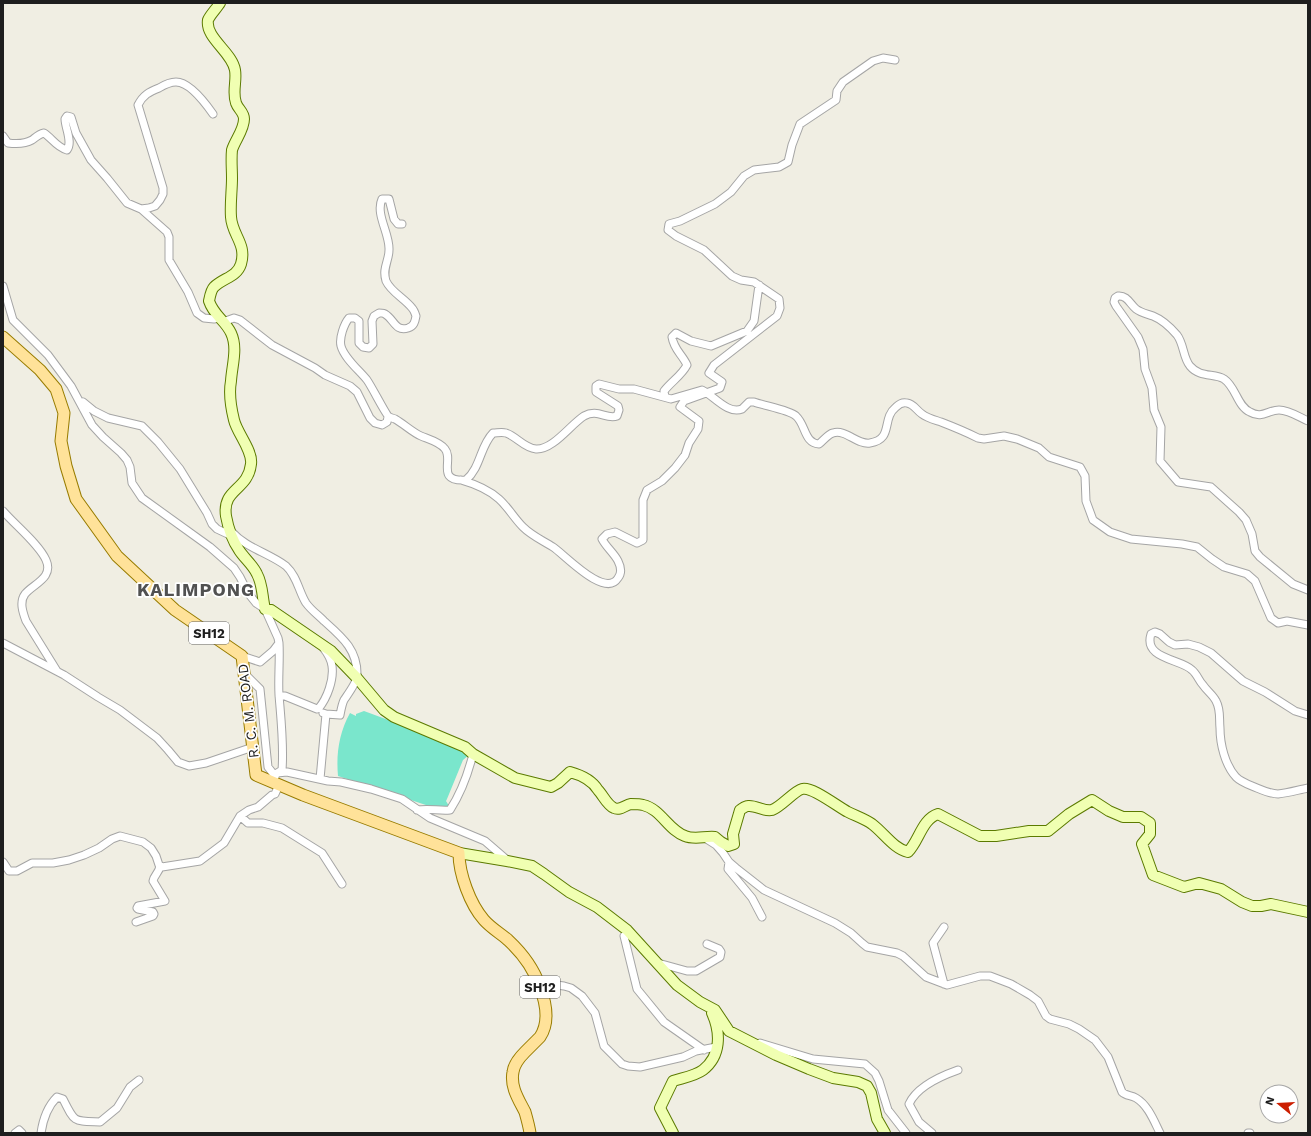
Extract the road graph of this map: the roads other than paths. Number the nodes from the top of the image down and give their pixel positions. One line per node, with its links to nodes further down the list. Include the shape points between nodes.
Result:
1 (220, 3): 9 (street, via 208,19 208,30 234,65 235,102 244,118 232,150 231,216 232,228 241,244 241,264 237,272 213,288 209,301 211,308)
2 (896, 60): 7 (street, via 883,58 873,61 843,82 837,90 836,100 800,124 788,162 779,167 754,170 744,176 731,192 715,204 669,224 668,230 704,250 732,276)
3 (213, 114): 5 (street, via 201,97 181,82 169,83 141,99 138,105 163,188 163,194 155,206)
4 (3, 136): 5 (street, via 8,143 17,144 44,133 66,150 69,148 69,141 65,119 67,116 71,117 76,133 91,160 127,203)
5 (141, 209): 9 (street, via 167,232 169,260 199,316)
6 (402, 224): 14 (street, via 398,224 394,219 389,199 382,199 380,204 389,250 385,266 386,280 412,308 416,316 415,324 402,330 394,326 386,314 379,313 372,321 373,344 369,348 359,343 359,321 349,318 345,323 341,345 344,353 367,380)
7 (759, 285): 11 (street, via 779,299 780,308 777,316 714,365 709,373 722,382 720,388); 12 (street, via 754,321 747,331 711,346 691,341 676,333 672,337 673,346 688,365 664,391)
8 (3, 286): 13 (street, via 13,320 48,354)
9 (221, 320): 14 (street, via 240,320 272,345 350,386 357,392 375,423 382,425 387,422); 18 (street, via 231,333 234,343 235,358 230,382 234,421 252,463 244,483 227,499 225,505)
10 (3, 337): 25 (main road, R. C. M. ROAD / SH12, via 40,370 56,389 64,413 62,441 66,466 76,499 117,556 175,610)
11 (707, 392): 12 (street, via 702,390 671,399); 16 (street, via 684,401 680,407 699,421 698,429 685,455 675,468 647,490 643,500 643,540 637,543 615,532 607,534 602,539 618,561 621,571 618,579 612,583 594,579 578,569 553,547 524,528 500,499 487,490); 21 (street, via 723,406 735,410 754,402 788,412 796,416 809,440 814,444 819,444 831,433 836,432 861,443 876,442 886,432 888,417 892,411 900,404 906,403 913,405 922,414 978,438 1004,436 1017,439 1039,448 1049,458 1080,467 1085,476 1086,501 1091,516 1110,532 1131,539 1197,547 1224,567 1247,574 1255,581 1272,618 1278,623)
12 (665, 397): 16 (street, via 599,384 596,386 596,392 618,406 617,416 590,413 552,444 537,449 505,433 493,433 488,438 472,475 466,480)
13 (79, 399): 18 (street, via 108,418 142,426 176,465 212,524 217,529); 20 (street, via 92,425 127,460 132,483 142,498 210,547 234,568 248,593)
14 (388, 417): 16 (street, via 446,449 447,471 455,479)
15 (1308, 421): 19 (street, via 1284,411 1275,410 1259,415 1248,412 1228,382 1196,371 1190,365 1182,344 1166,324 1138,310 1125,297 1114,298 1116,306 1138,337 1143,349 1154,410 1161,427 1160,461 1178,482 1211,487 1246,520 1255,551 1260,557 1293,584)
16 (461, 480)
17 (3, 511): 26 (street, via 38,547 46,561 48,569 44,578 24,595 22,612)
18 (231, 533): 20 (street, via 238,549 257,572); 28 (street, via 288,568 314,613 350,647 356,661)
19 (1308, 590)
20 (265, 609): 23 (street); 24 (street, via 271,610)
21 (1307, 622)
22 (3, 643): 26 (street)
23 (279, 643): 25 (street, via 260,662); 29 (street)
24 (321, 643): 28 (street); 30 (street, via 330,658 332,672 326,700)
25 (242, 656): 27 (main road, R. C. M. ROAD / SH12)
26 (57, 672): 33 (street, via 120,710 157,738 178,762 189,766 206,763)
27 (244, 673): 33 (main road, R. C. M. ROAD / SH12); 35 (street, via 260,689 268,767)
28 (358, 678): 31 (street, via 344,702 340,715); 34 (street, via 384,710 394,717 448,739)
29 (279, 696): 30 (street); 35 (street, via 282,770)
30 (317, 709): 31 (street)
31 (326, 714): 36 (street)
32 (1308, 715): 37 (street, via 1295,711 1243,681 1211,653 1188,644 1175,645 1160,634 1151,634 1149,640 1152,648 1170,660 1192,669 1217,702 1225,757 1236,778 1262,791 1277,794)
33 (253, 747): 35 (main road, R. C. M. ROAD / SH12, via 256,775)
34 (473, 754): 38 (street, via 462,788 450,810); 40 (street, via 515,778 551,787 570,772 581,775 597,788 613,808 618,809 630,804 644,805 686,837)
35 (276, 779): 36 (street, via 287,772); 39 (street, via 275,794); 41 (main road, R. C. M. ROAD / SH12, via 303,795)
36 (320, 779): 38 (street, via 371,789 402,799)
37 (1308, 788)
38 (418, 810): 42 (street, via 430,818 485,842)
39 (240, 816): 45 (street, via 224,843 200,861 178,866); 46 (street, via 248,823 263,823 282,828 322,853)
40 (703, 837): 44 (street, via 716,845); 47 (street, via 715,837 728,846 734,844 733,834 740,810 748,806 770,810 776,808 801,788 820,794 847,812 861,817 900,850 908,852 925,824 932,816 938,814 980,836 996,836 1048,831 1092,800 1123,817 1141,818 1150,824 1150,834 1142,844 1153,875 1184,887 1199,883 1221,889 1252,906 1271,904)
41 (459, 853): 42 (street); 55 (main road, SH12, via 461,873 478,912 522,955)
42 (508, 861): 53 (street, via 532,866 569,892 597,907 626,930)
43 (3, 862): 45 (street, via 9,870 17,872 32,863 53,863 84,855 120,836 143,842 151,848)
44 (729, 862): 48 (street, via 728,869 752,898); 54 (street, via 770,894 835,923 867,947 903,956 926,977)
45 (160, 866): 49 (street, via 153,881 166,901 138,906 138,909 154,914)
46 (342, 884)
47 (1308, 912)
48 (762, 917)
49 (136, 922)
50 (944, 927): 54 (street, via 933,943)
51 (624, 936): 59 (street, via 637,989 664,1022)
52 (707, 944): 53 (street, via 719,949 720,957 696,971 680,970)
53 (656, 962): 56 (street, via 677,985)
54 (944, 984): 70 (street, via 990,976 1030,995 1038,1001 1050,1019 1068,1024 1091,1037 1108,1057 1122,1092 1143,1104)
55 (541, 988): 59 (street, via 564,986 582,996 595,1013 604,1046 622,1064 640,1067); 65 (main road, SH12, via 547,1017 544,1028 540,1036 519,1058 512,1074 514,1089 525,1112)
56 (707, 1005): 57 (street, via 715,1010 729,1031); 58 (street, via 719,1035)
57 (742, 1039): 67 (street, via 833,1078 867,1086 877,1119); 68 (street, via 813,1059 865,1064 875,1073 888,1110)
58 (716, 1047): 59 (street); 66 (street, via 714,1058 702,1071 673,1081 660,1108)
59 (704, 1050)
60 (958, 1070): 69 (street, via 939,1076 913,1096 909,1104 920,1122)
61 (139, 1080): 64 (street, via 130,1088 117,1108 100,1122 77,1120 71,1116 63,1099 58,1097 44,1116)
62 (15, 1133): 63 (street, via 19,1130)
63 (22, 1133)
64 (41, 1133)
65 (530, 1133)
66 (673, 1133)
67 (885, 1133)
68 (906, 1133)
69 (932, 1133)
70 (1160, 1133)

